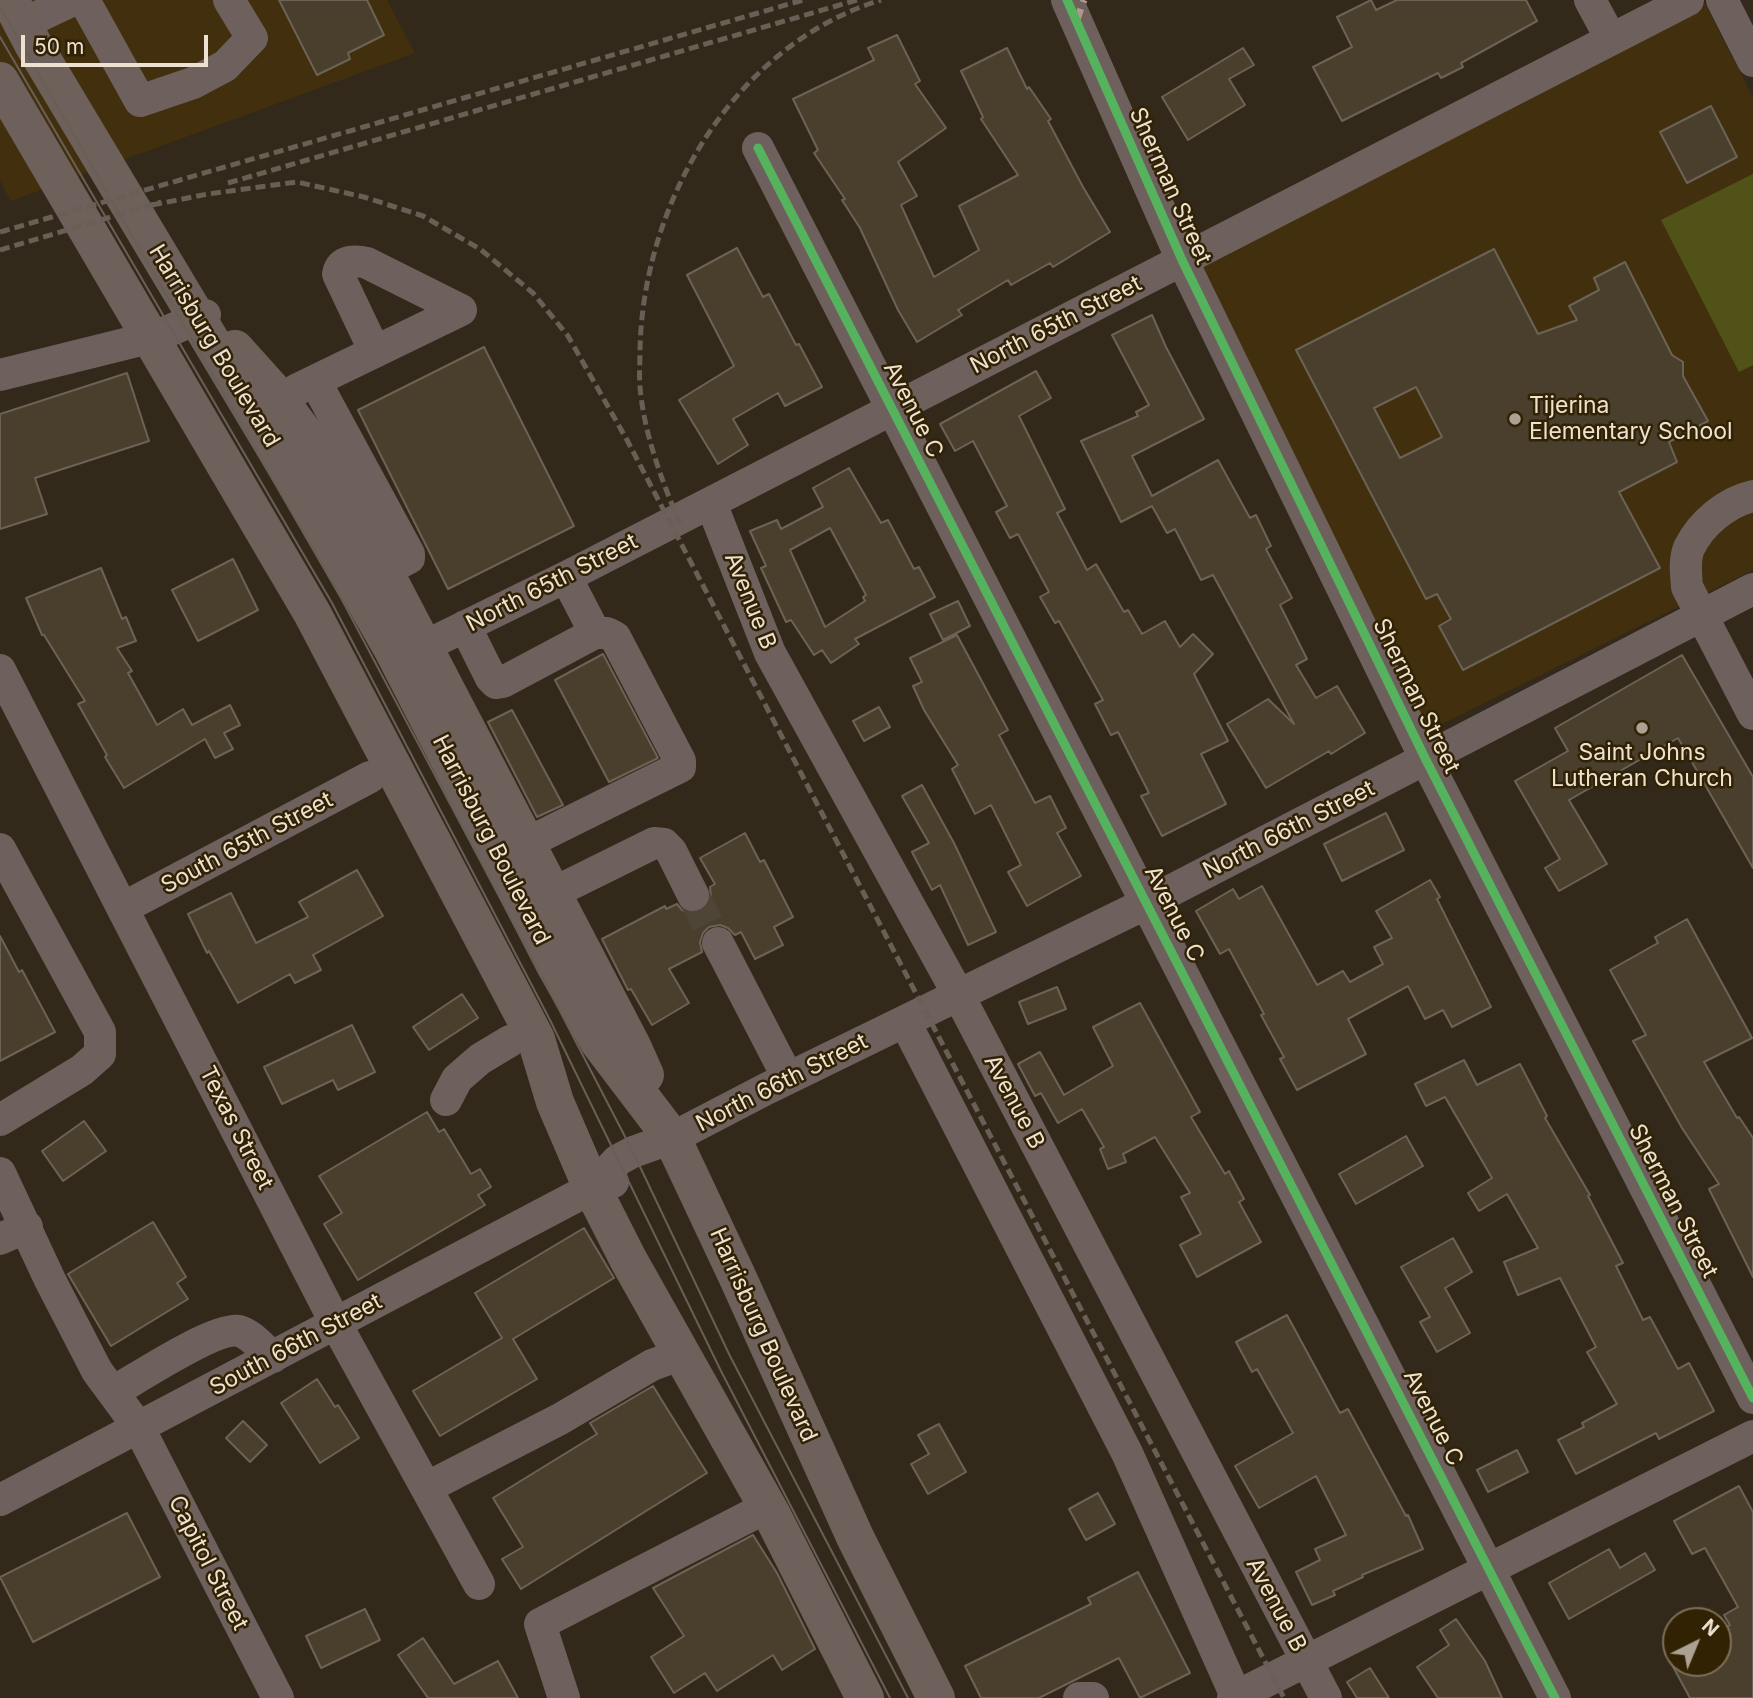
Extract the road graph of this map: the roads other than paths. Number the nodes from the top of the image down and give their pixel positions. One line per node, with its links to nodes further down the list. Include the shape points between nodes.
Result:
1 (73, 0): 8 (street)
2 (83, 0): 3 (street, via 141,101 225,66 252,38)
3 (229, 0)
4 (1067, 0): 15 (street, Sherman Street)
5 (1590, 0): 10 (street)
6 (1688, 0): 10 (street, North 65th Street)
7 (1722, 0): 11 (street)
8 (24, 6): 9 (main road); 16 (main road, via 53,79 124,212 147,248); 31 (main road, Harrisburg Boulevard, via 40,56 336,550)
9 (0, 36)
10 (1611, 39): 15 (street, North 65th Street)
11 (1753, 61)
12 (0, 81): 48 (main road, via 312,613 536,1038)
13 (0, 93): 17 (main road, via 51,138 81,176)
14 (758, 148): 22 (street, Avenue C)
15 (1182, 260): 22 (street, North 65th Street); 34 (street, Sherman Street)
16 (205, 316): 17 (street); 21 (main road)
17 (157, 336): 19 (street); 35 (main road, via 191,435)
18 (375, 352): 20 (street)
19 (0, 375)
20 (315, 381): 21 (street); 25 (street, via 409,554 406,561)
21 (279, 398): 25 (main road, via 334,479)
22 (891, 410): 24 (street, North 65th Street); 40 (street, Avenue C)
23 (1753, 496): 28 (street, via 1727,507 1706,524 1689,549 1688,587)
24 (711, 503): 26 (street, North 65th Street); 43 (street, Avenue B, via 770,653)
25 (384, 571): 31 (main road)
26 (566, 577): 29 (street, North 65th Street); 30 (street)
27 (1753, 589): 28 (street, North 66th Street)
28 (1702, 615): 33 (street); 34 (street, North 66th Street)
29 (465, 626): 30 (street, via 496,683); 31 (street, North 65th Street)
30 (594, 633): 36 (street, via 615,637 680,766)
31 (407, 647): 36 (main road); 50 (main road, Harrisburg Boulevard, via 555,965 599,1042)
32 (0, 670): 41 (street, Texas Street)
33 (1753, 715)
34 (1426, 760): 40 (street, North 66th Street); 58 (street, Sherman Street)
35 (370, 777): 41 (street, South 65th Street); 45 (main road)
36 (527, 843): 38 (main road)
37 (0, 849): 49 (street, via 100,1032 100,1054 82,1070)
38 (553, 893): 39 (street, via 654,843 671,851); 50 (main road, via 632,1046)
39 (693, 895)
40 (1147, 903): 43 (street, North 66th Street); 64 (street, Avenue C)
41 (123, 908): 54 (street, Texas Street)
42 (718, 943): 46 (street)
43 (958, 994): 44 (street, North 66th Street); 66 (street, Avenue B)
44 (905, 1022): 46 (street, North 66th Street); 67 (street, via 1126,1453)
45 (510, 1041): 47 (street, via 457,1079); 48 (main road)
46 (788, 1078): 50 (street, North 66th Street)
47 (446, 1100)
48 (555, 1102): 52 (main road)
49 (0, 1120)
50 (672, 1138): 52 (street, South 66th Street, via 618,1160); 71 (main road, Harrisburg Boulevard, via 856,1539)
51 (0, 1173): 53 (street, Capitol Street)
52 (592, 1188): 54 (street, South 66th Street); 55 (main road)
53 (14, 1233): 57 (street, Capitol Street)
54 (336, 1324): 56 (street, South 66th Street); 61 (street, Texas Street)
55 (682, 1354): 61 (street, via 652,1365); 63 (main road)
56 (273, 1357): 57 (street, via 243,1332 229,1330); 59 (street, South 66th Street)
57 (113, 1392): 59 (street, Capitol Street)
58 (1753, 1398)
59 (139, 1428): 62 (street, South 66th Street); 68 (street, Capitol Street)
60 (1753, 1436): 64 (street)
61 (426, 1488): 65 (street, Texas Street)
62 (0, 1500)
63 (767, 1507): 69 (street, via 540,1625); 70 (main road)
64 (1489, 1569): 66 (street); 75 (street, Avenue C)
65 (479, 1584)
66 (1306, 1661): 67 (street); 74 (street, Avenue B)
67 (1234, 1697)
68 (278, 1698)
69 (564, 1698)
70 (865, 1698)
71 (936, 1698)
72 (1079, 1698): 73 (street)
73 (1093, 1698)
74 (1326, 1698)
75 (1555, 1698)

